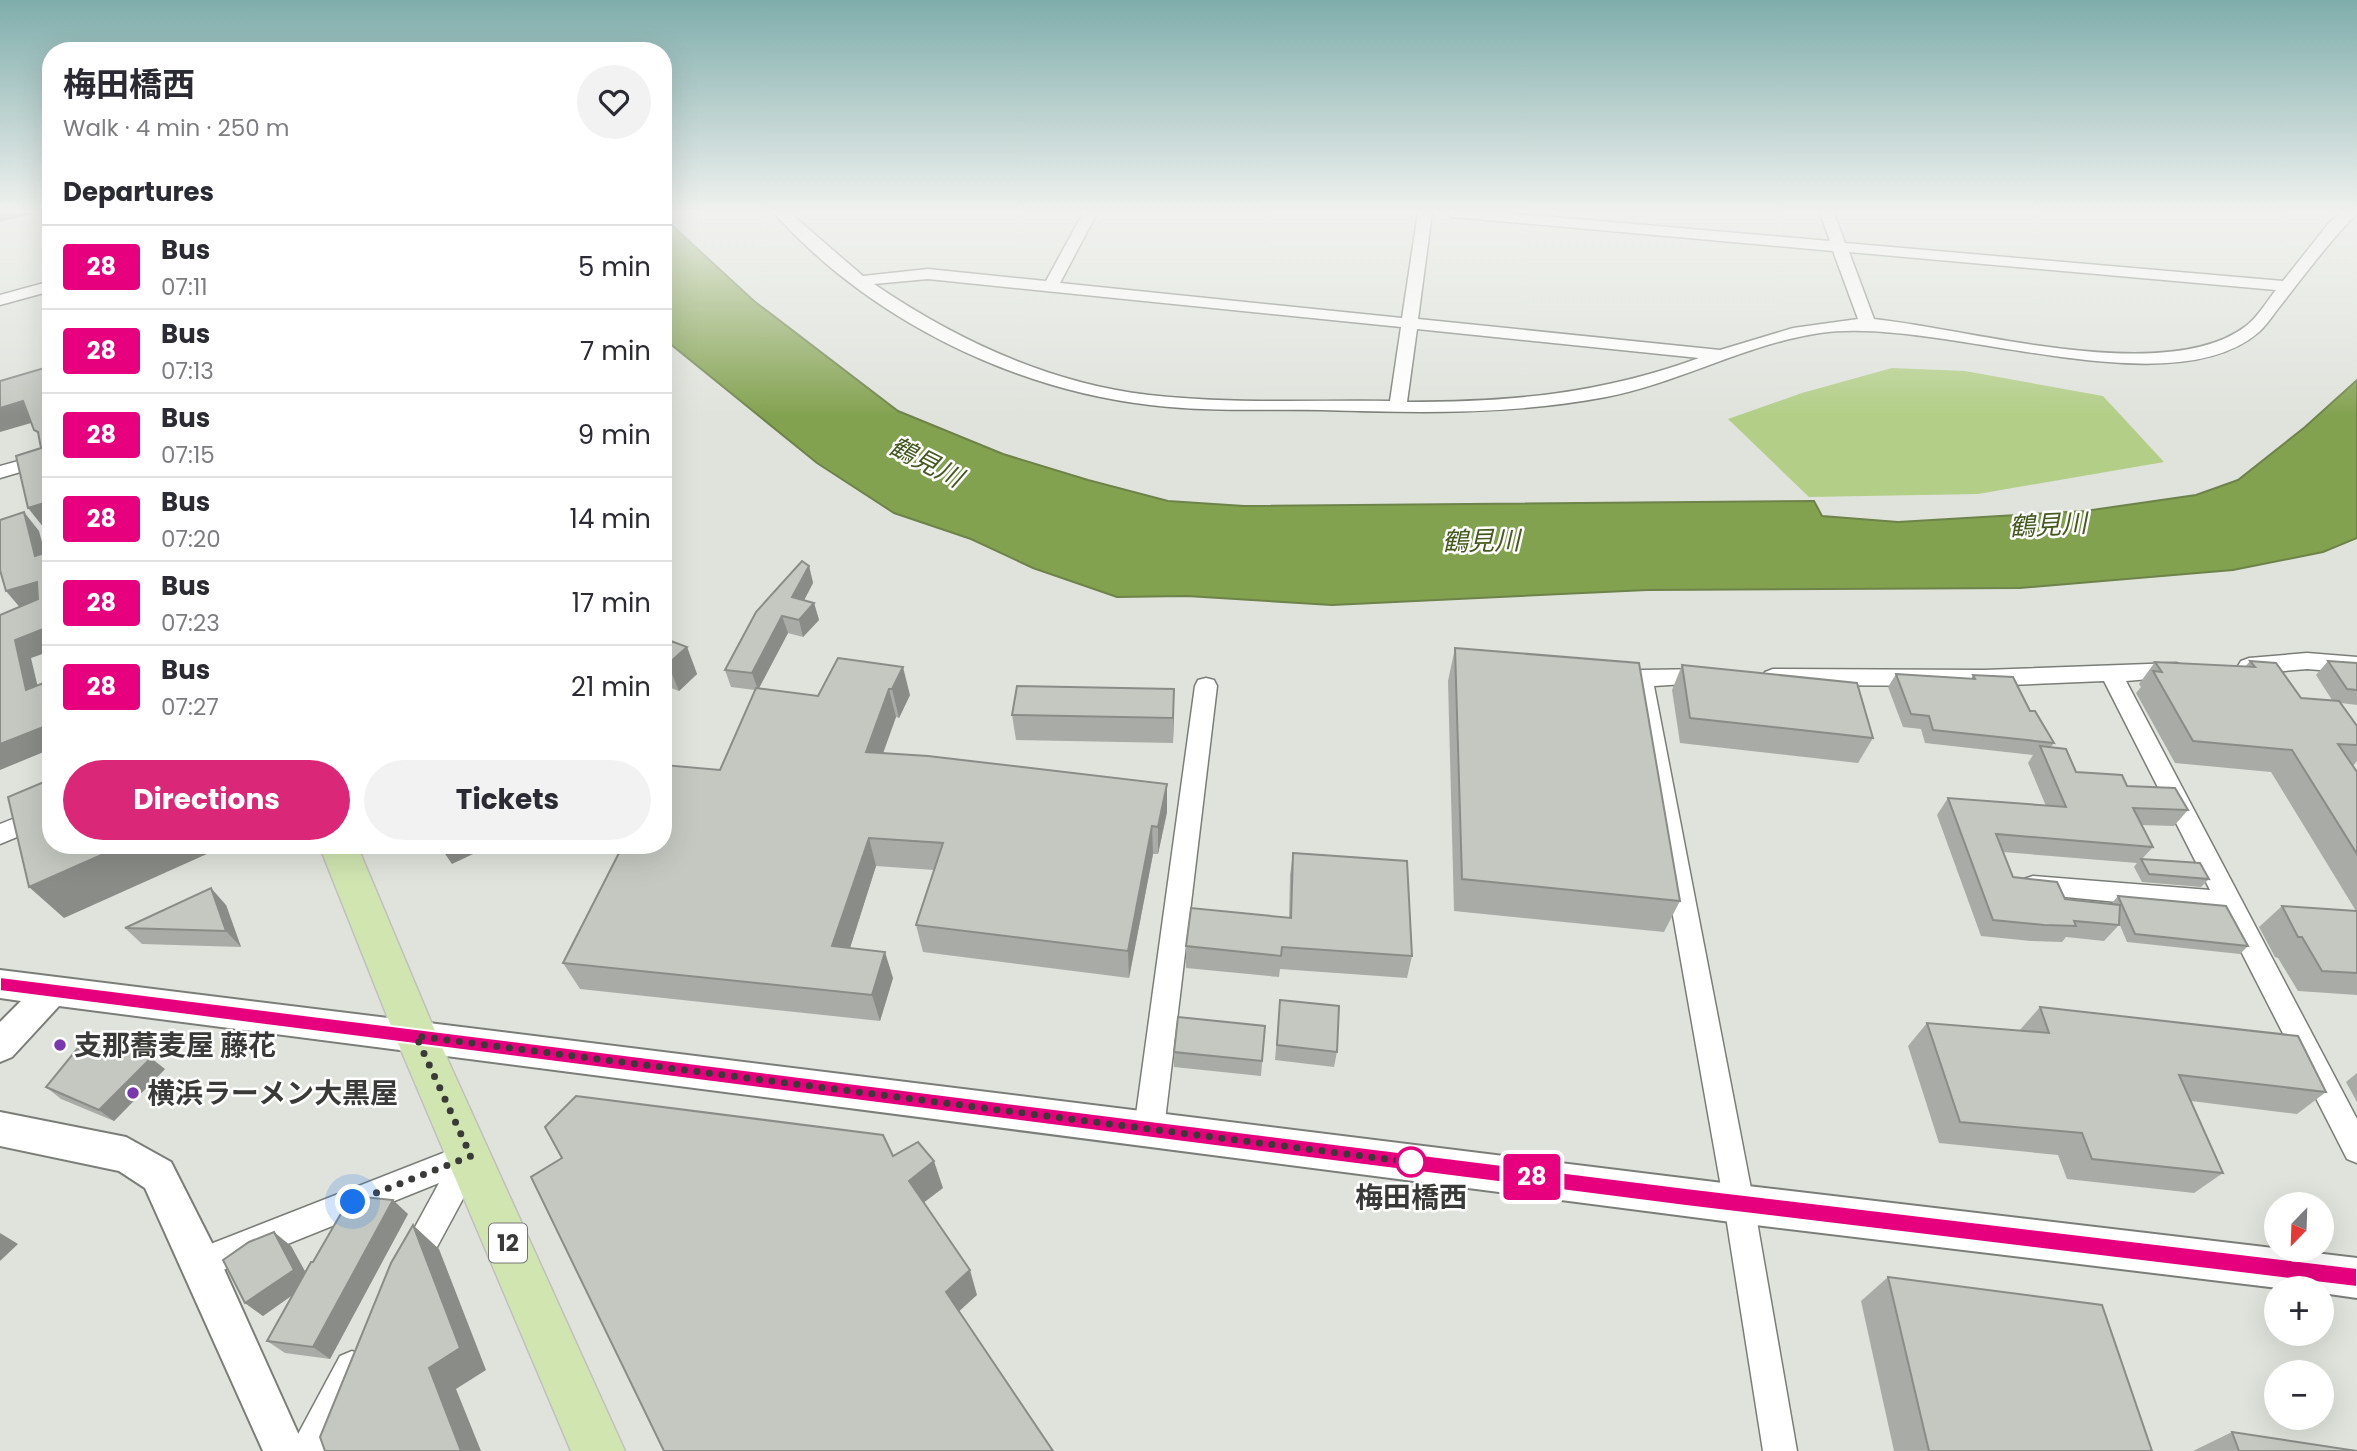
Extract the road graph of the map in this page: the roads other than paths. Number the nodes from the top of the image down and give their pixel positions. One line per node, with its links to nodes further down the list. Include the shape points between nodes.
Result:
1 (863, 281): 15 (street, via 964,346 1018,370 1075,386 1150,400)
2 (997, 281): 8 (street)
3 (1054, 281): 8 (street)
4 (1415, 281): 12 (street)
5 (1852, 281): 13 (street)
6 (2228, 281): 9 (street)
7 (2293, 281): 9 (street)
8 (1051, 286): 12 (street)
9 (2289, 286): 13 (street, via 2253,329 2224,346 2178,356 2128,359)
10 (42, 288): 11 (street)
11 (0, 300)
12 (1410, 323): 14 (street); 15 (street)
13 (1868, 324): 14 (street, via 1817,329)
14 (1724, 355): 15 (street, via 1613,390 1519,405)
15 (1398, 407)
16 (42, 460): 17 (street)
17 (0, 472)
18 (2357, 666): 19 (street, via 2307,661)
19 (2223, 669)
20 (2195, 670): 21 (street)
21 (2112, 675): 27 (street); 36 (street, via 1642,678)
22 (1206, 686): 33 (street)
23 (42, 817): 24 (street)
24 (0, 834)
25 (342, 854): 30 (main road, 12)
26 (2033, 886): 27 (street)
27 (2228, 902): 34 (street)
28 (0, 984): 29 (street)
29 (52, 991): 30 (street); 31 (street)
30 (416, 1036): 33 (street); 35 (main road, 12)
31 (0, 1046)
32 (0, 1129): 37 (street, via 126,1155 159,1175)
33 (1149, 1129): 36 (street)
34 (2357, 1149)
35 (471, 1156): 37 (street); 39 (street); 43 (main road, 12)
36 (1739, 1203): 38 (street); 44 (street)
37 (201, 1263): 41 (street)
38 (2357, 1278)
39 (398, 1286)
40 (365, 1345): 42 (street)
41 (285, 1451)
42 (306, 1451)
43 (598, 1451)
44 (1780, 1451)

